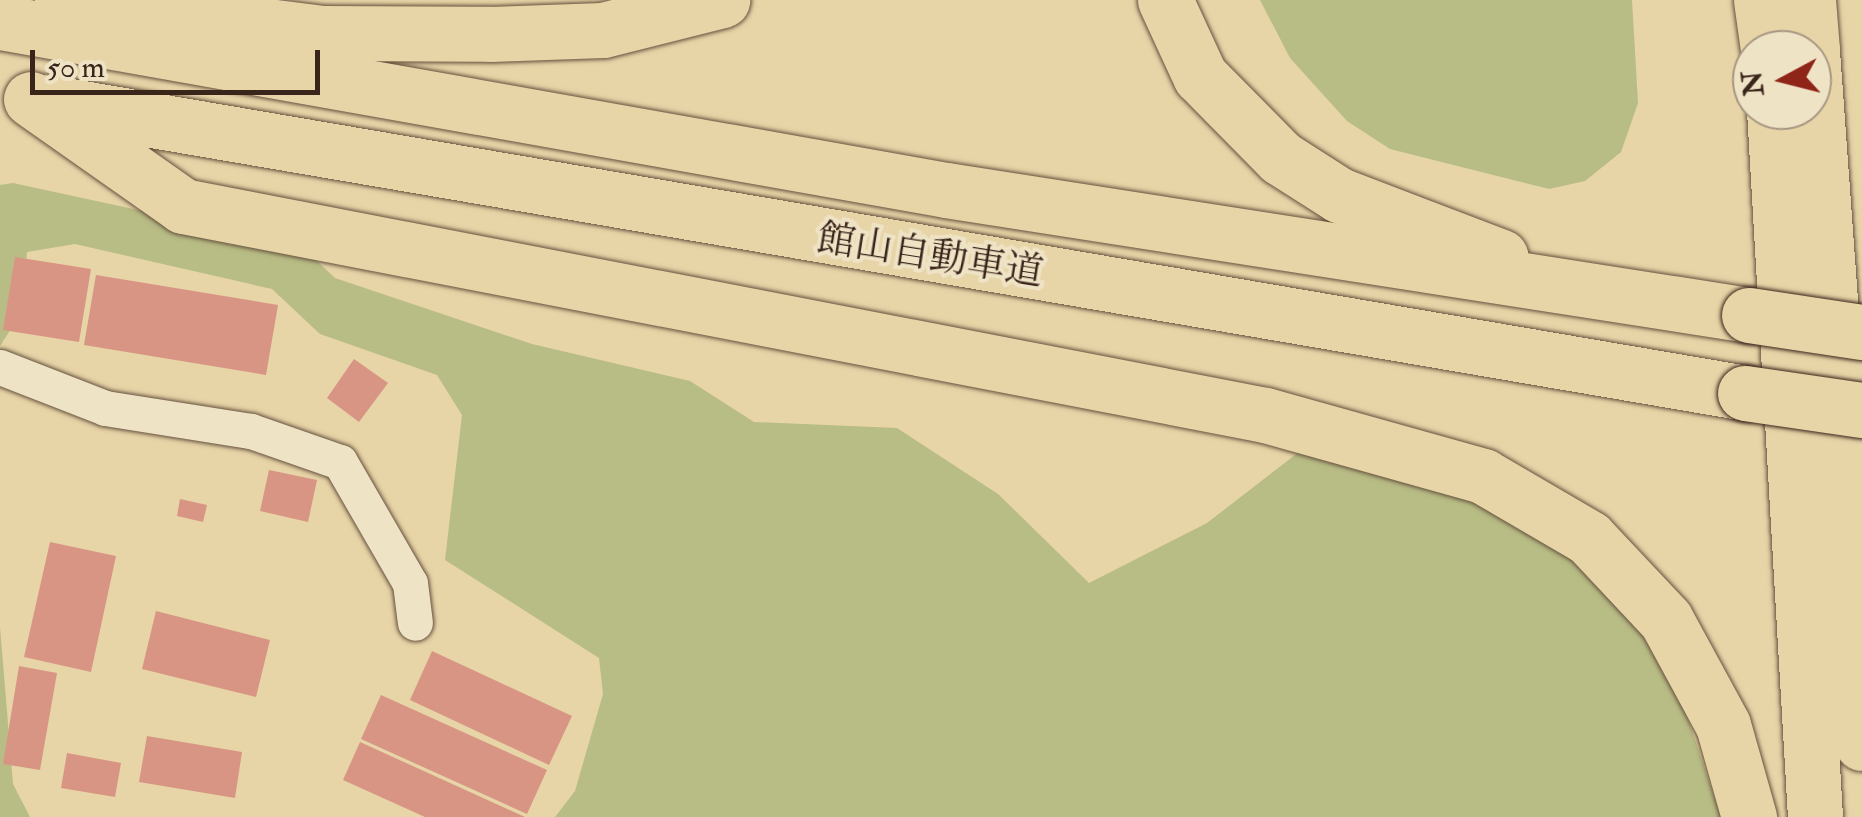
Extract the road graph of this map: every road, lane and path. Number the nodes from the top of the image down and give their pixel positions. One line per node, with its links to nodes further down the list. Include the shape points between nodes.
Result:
1 (62, 0): 2 (highway, via 323,33 490,34 603,30)
2 (722, 0)
3 (1165, 0): 12 (highway, via 1200,76 1280,158 1340,195 1452,232)
4 (1761, 0): 7 (highway)
5 (1808, 0): 8 (highway)
6 (0, 22): 12 (highway, 館山自動車道, via 499,115)
7 (1765, 30)
8 (1810, 30)
9 (16, 96): 15 (highway, 館山自動車道, bridge); 18 (highway, via 182,206 1265,415 1483,476 1589,538 1666,620 1723,725)
10 (1775, 130): 19 (highway)
11 (1818, 130): 17 (highway)
12 (1554, 284): 13 (highway, 館山自動車道, bridge)
13 (1862, 332)
14 (0, 367): 16 (street, via 105,408 251,431 340,462 410,583)
15 (1862, 410)
16 (415, 623)
17 (1862, 743)
18 (1749, 817)
19 (1815, 817)

